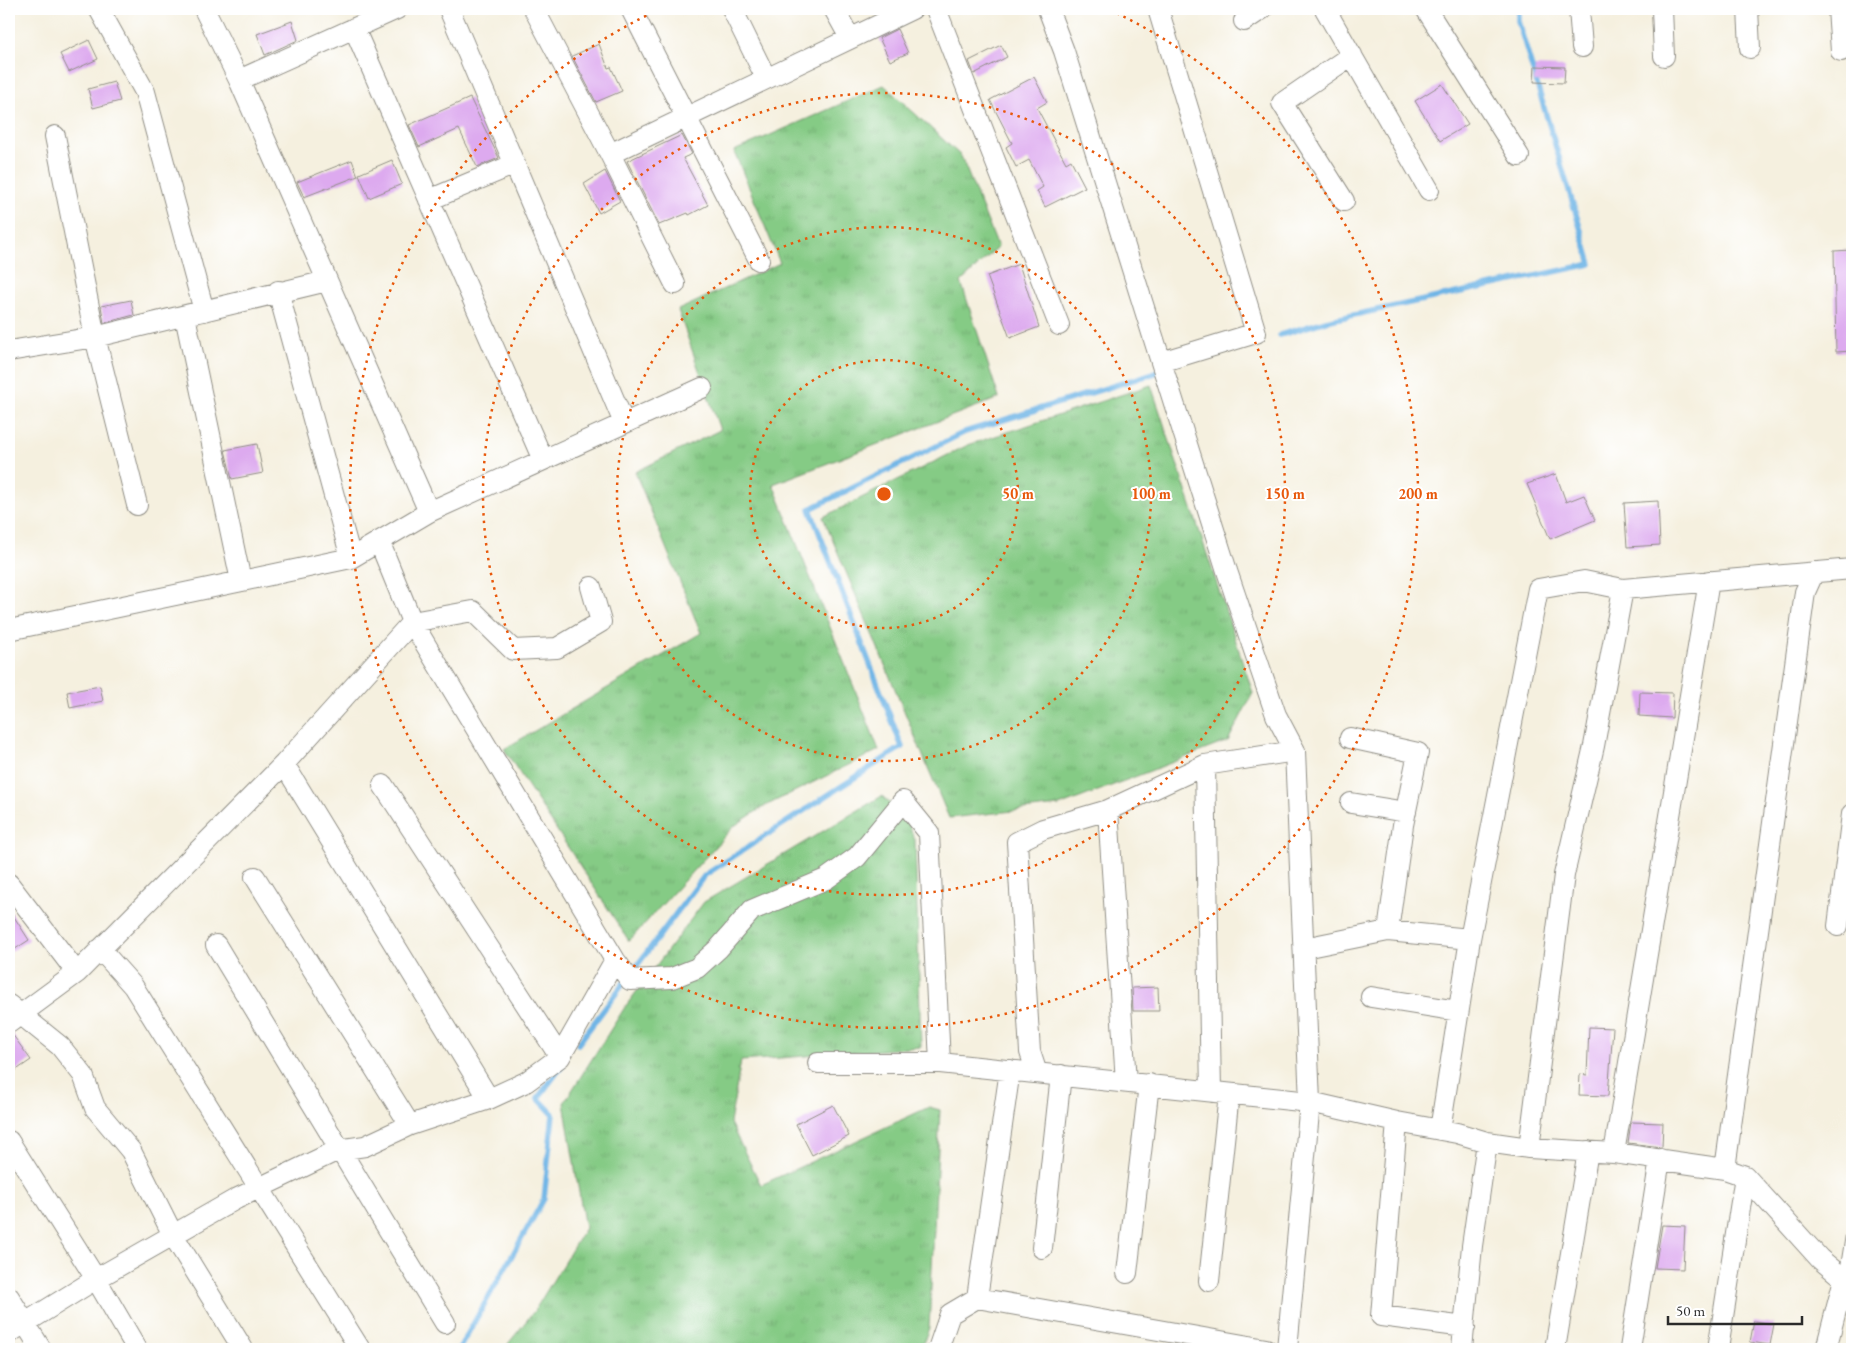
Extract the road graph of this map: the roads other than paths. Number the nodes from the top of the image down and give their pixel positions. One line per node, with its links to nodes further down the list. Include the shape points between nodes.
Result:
1 (99, 9): 42 (street, via 145,92)
2 (204, 9): 29 (street)
3 (397, 9): 21 (street)
4 (449, 9): 34 (street)
5 (631, 9): 30 (street)
6 (732, 9): 28 (street)
7 (834, 9): 22 (street)
8 (912, 9): 22 (street)
9 (936, 9): 43 (street)
10 (1048, 9): 46 (street)
11 (1158, 9): 46 (street, via 1256,333)
12 (1262, 9): 20 (street)
13 (1325, 9): 26 (street)
14 (1426, 9): 33 (street)
15 (1579, 9): 23 (street)
16 (1662, 9): 27 (street)
17 (1748, 9): 24 (street)
18 (1838, 9): 25 (street)
19 (535, 11): 32 (street)
20 (1244, 21)
21 (354, 28): 29 (street); 36 (street)
22 (850, 38): 28 (street)
23 (1582, 47)
24 (1750, 48)
25 (1841, 51)
26 (1352, 55): 35 (street); 37 (street, via 1282,103)
27 (1664, 56)
28 (766, 78): 30 (street)
29 (239, 80): 39 (street)
30 (686, 118): 32 (street); 38 (street)
31 (55, 136): 44 (street)
32 (610, 154): 40 (street)
33 (1520, 156)
34 (515, 164): 36 (street); 48 (street)
35 (1429, 190)
36 (429, 200): 49 (street)
37 (1344, 201)
38 (759, 260)
39 (327, 281): 41 (street); 51 (street)
40 (675, 284)
41 (278, 292): 42 (street); 53 (street)
42 (195, 313): 44 (street); 56 (street)
43 (1059, 325)
44 (95, 338): 45 (street); 50 (street)
45 (9, 351)
46 (1161, 362): 63 (street, via 1273,706)
47 (702, 388): 48 (street)
48 (624, 424): 49 (street)
49 (543, 460): 51 (street)
50 (137, 505)
51 (429, 512): 52 (street)
52 (379, 541): 53 (street); 60 (street)
53 (351, 558): 56 (street)
54 (1852, 569): 55 (street)
55 (1814, 572): 57 (street); 105 (street, via 1805,592)
56 (241, 581): 61 (street)
57 (1709, 581): 59 (street); 103 (street)
58 (591, 587): 60 (street, via 601,622 557,648 513,650 473,610)
59 (1622, 589): 75 (street, via 1584,581 1538,589); 100 (street, via 1594,746 1564,875)
60 (412, 622): 64 (street); 79 (street)
61 (9, 630)
62 (1350, 738): 69 (street, via 1418,753)
63 (1295, 750): 65 (street); 77 (street)
64 (284, 764): 78 (street); 93 (street)
65 (1205, 765): 68 (street); 92 (street)
66 (383, 786): 84 (street)
67 (1351, 803): 69 (street)
68 (1108, 810): 88 (street, via 1043,829 1017,842 1030,1052); 90 (street)
69 (1406, 812): 74 (street)
70 (1852, 814): 73 (street)
71 (255, 877): 96 (street)
72 (9, 884): 80 (street)
73 (1838, 926)
74 (1388, 931): 75 (street); 77 (street)
75 (1470, 940): 82 (street)
76 (216, 945): 101 (street)
77 (1304, 948): 94 (street)
78 (100, 949): 80 (street); 107 (street, via 134,986)
79 (623, 970): 84 (street); 86 (street, via 672,978 697,968 752,910 826,879 857,857 903,801 929,832)
80 (77, 973): 83 (street)
81 (1371, 997): 82 (street)
82 (1458, 1011): 97 (street)
83 (13, 1014): 109 (street, via 60,1046 82,1075 95,1108 131,1151)
84 (560, 1057): 93 (street, via 526,1082)
85 (818, 1063): 86 (street)
86 (940, 1063): 87 (street)
87 (1010, 1070): 88 (street); 116 (street)
88 (1037, 1073): 89 (street)
89 (1061, 1075): 90 (street); 110 (street)
90 (1126, 1082): 91 (street)
91 (1149, 1084): 92 (street); 111 (street)
92 (1220, 1093): 94 (street); 114 (street)
93 (489, 1099): 96 (street)
94 (1310, 1102): 95 (street); 127 (street)
95 (1397, 1122): 97 (street); 119 (street, via 1381,1316)
96 (410, 1125): 101 (street, via 365,1146)
97 (1440, 1130): 99 (street)
98 (9, 1141): 112 (street)
99 (1487, 1142): 100 (street); 119 (street)
100 (1528, 1148): 102 (street)
101 (338, 1150): 107 (street); 118 (street)
102 (1588, 1151): 103 (street); 129 (street)
103 (1614, 1153): 104 (street)
104 (1660, 1159): 105 (street); 130 (street)
105 (1725, 1169): 106 (street)
106 (1744, 1176): 113 (street, via 1820,1259); 131 (street)
107 (258, 1188): 109 (street); 124 (street)
108 (1852, 1229): 113 (lane)
109 (173, 1234): 112 (street); 123 (street)
110 (1042, 1248)
111 (1127, 1273)
112 (96, 1278): 117 (street); 122 (street)
113 (1848, 1280): 132 (street)
114 (1209, 1281)
115 (9, 1297): 117 (street)
116 (977, 1298): 125 (street, via 950,1314); 126 (street)
117 (26, 1323): 120 (street); 121 (street)
118 (445, 1323)
119 (1464, 1327): 128 (street)
120 (9, 1333)
121 (41, 1349)
122 (137, 1349)
123 (243, 1349)
124 (360, 1349)
125 (938, 1349)
126 (1266, 1349)
127 (1287, 1349)
128 (1462, 1349)
129 (1555, 1349)
130 (1630, 1349)
131 (1718, 1349)
132 (1826, 1349)

